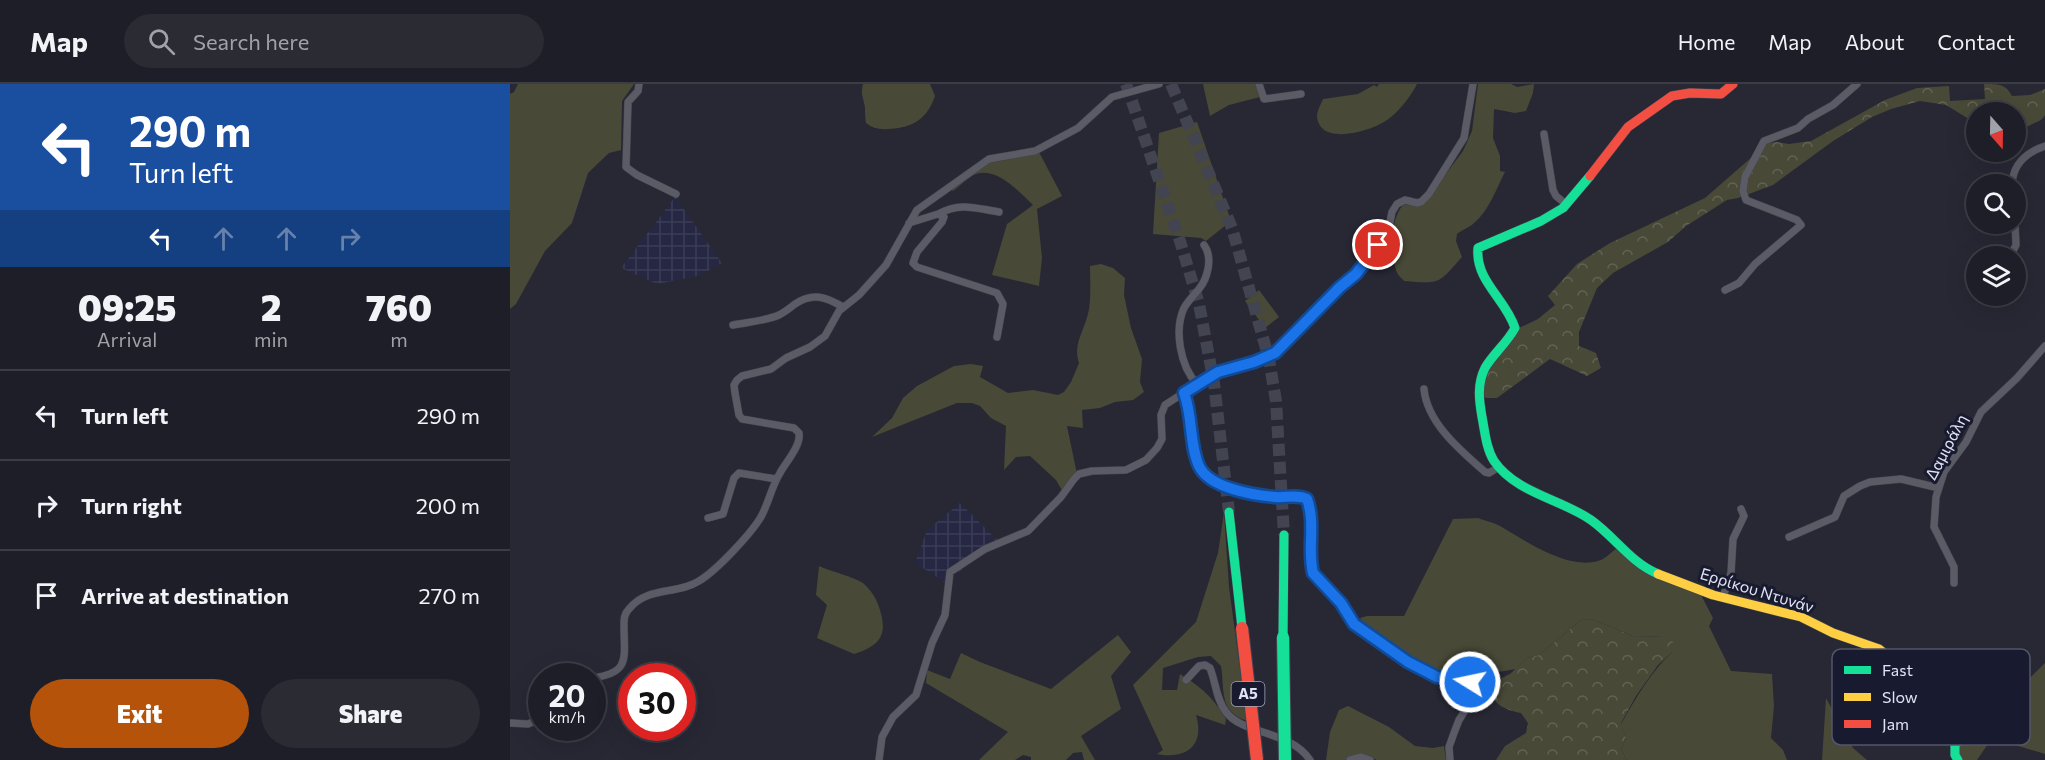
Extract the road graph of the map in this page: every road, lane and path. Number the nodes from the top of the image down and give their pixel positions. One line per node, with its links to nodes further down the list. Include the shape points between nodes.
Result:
1 (639, 84): 11 (street, via 628,102 626,167)
2 (1159, 84): 15 (street, via 1112,97 1078,128 1035,151 989,159 917,210)
3 (1258, 84): 7 (street, via 1264,99)
4 (1473, 84): 22 (street, via 1462,144 1425,198 1417,203 1405,200 1397,204 1388,231 1356,274 1275,353 1218,372)
5 (1733, 84): 12 (main road, Ερρίκου Ντυνάν, via 1721,94 1675,94 1637,120)
6 (1857, 84): 17 (street, via 1798,128 1760,146 1744,181 1745,198 1801,225 1739,283)
7 (1301, 94)
8 (1544, 134): 12 (street, via 1553,190)
9 (2045, 146): 10 (street, via 2028,153)
10 (2013, 174)
11 (676, 194)
12 (1567, 205): 25 (main road, Ερρίκου Ντυνάν, via 1541,221 1486,243 1477,251 1482,273 1512,317 1515,328 1484,370 1479,386 1486,442)
13 (999, 212): 14 (street, via 968,206 952,207)
14 (938, 214): 15 (street); 20 (street, via 944,217 942,222 916,252 914,264 997,293 1003,304)
15 (909, 224): 18 (street, via 886,265)
16 (1204, 245): 22 (street, via 1209,256 1205,277 1185,307 1180,336 1185,365)
17 (1725, 290)
18 (843, 307): 19 (street, via 829,299 813,297 781,314); 26 (street, via 826,334 814,344 768,370 740,377 734,385 743,420 791,428 799,433 798,442)
19 (733, 325)
20 (997, 337)
21 (2045, 346): 27 (street, Δαμιράλη, via 1981,412 1944,472)
22 (1197, 384): 24 (street)
23 (1424, 389): 25 (street, via 1436,421 1466,455 1485,472)
24 (1184, 393): 41 (street, via 1165,405 1161,441 1141,463 1123,471 1080,474 1028,531 985,549 950,572 945,615 916,695 893,717 882,737); 47 (street, via 1203,472 1232,489 1307,499 1313,529 1313,573 1341,603 1354,624 1424,671 1470,682 1473,698 1454,733)
25 (1499, 467): 34 (main road, Ερρίκου Ντυνάν, via 1530,490 1587,517 1644,568)
26 (776, 479): 30 (street, via 739,473 723,514); 36 (street, via 761,517 714,570 694,584 648,594 628,609 623,663)
27 (1939, 488): 32 (street, via 1901,478 1866,483 1844,496 1834,517); 33 (street, Δαμιράλη, via 1934,527 1954,567)
28 (1741, 509): 34 (street, via 1744,516 1733,539 1731,573)
29 (1229, 512): 42 (main road, Α5, bridge)
30 (708, 518)
31 (1284, 535): 43 (main road, Α5, bridge)
32 (1789, 537)
33 (1954, 583)
34 (1723, 597): 35 (main road, Ερρίκου Ντυνάν, via 1802,617)
35 (1879, 649)
36 (606, 676)
37 (1186, 680): 44 (street, via 1199,666 1210,668 1227,714 1242,724 1283,739)
38 (510, 723): 39 (street)
39 (528, 724)
40 (1955, 745): 48 (main road, Ερρίκου Ντυνάν)
41 (879, 760)
42 (1257, 760)
43 (1286, 760)
44 (1310, 760)
45 (1350, 760): 46 (street)
46 (1370, 760)
47 (1450, 760)
48 (1958, 760)

